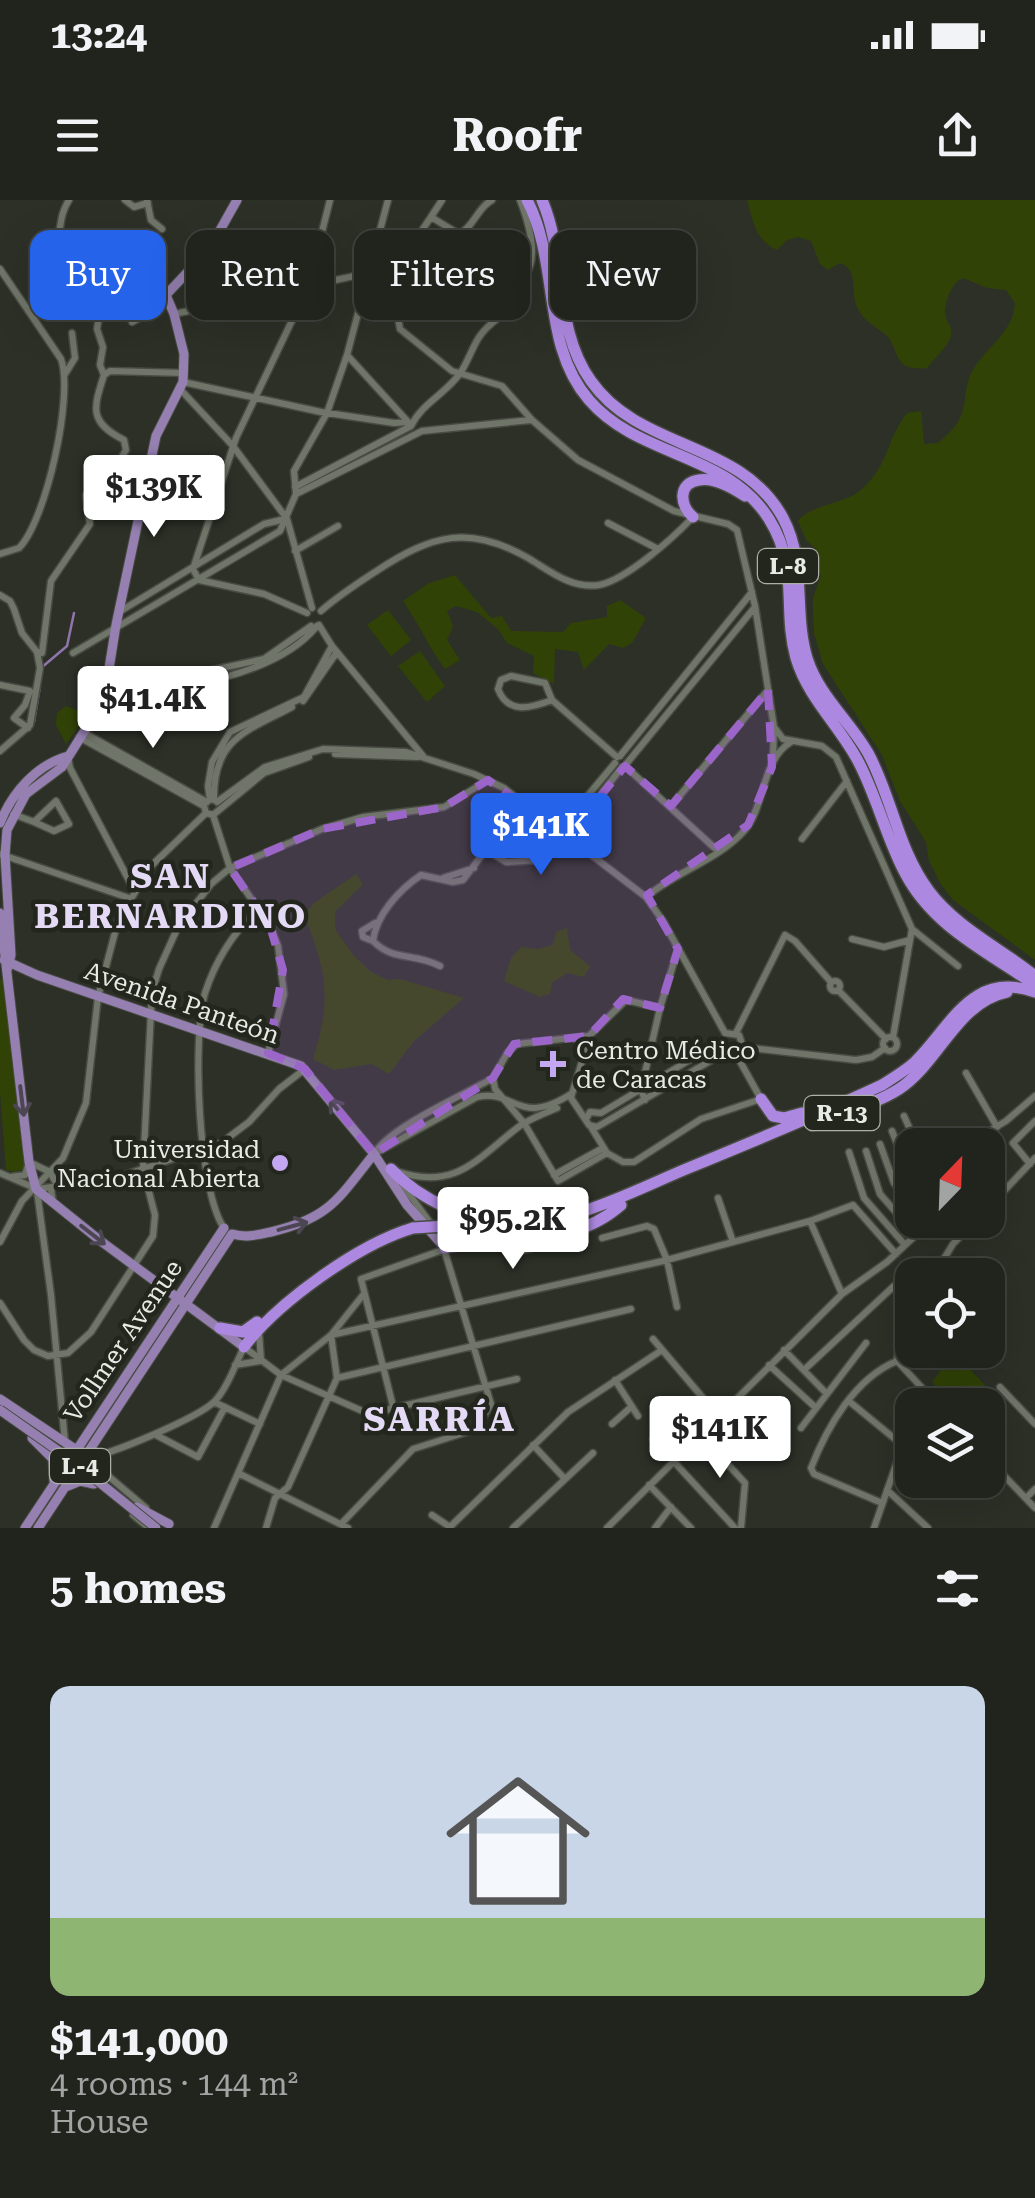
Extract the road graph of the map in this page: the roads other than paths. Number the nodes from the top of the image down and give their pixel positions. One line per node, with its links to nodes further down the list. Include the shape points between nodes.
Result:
1 (69, 200): 28 (street, via 45,275 99,301)
2 (125, 200): 10 (street, via 134,207)
3 (237, 200): 17 (main road, via 210,248)
4 (330, 200): 13 (street)
5 (388, 200): 14 (street)
6 (442, 200): 11 (street)
7 (492, 200): 11 (street, via 462,233)
8 (524, 200): 26 (street, via 534,248 522,279 498,294 416,307 398,318 400,329); 36 (highway, L-8, via 542,242 564,358 584,394 628,433 736,481)
9 (542, 200): 102 (highway, L-8, via 568,331 591,382 636,424 717,456 772,501 798,560 802,636 812,673 868,753 925,886)
10 (147, 202): 12 (street, via 151,220)
11 (431, 216): 15 (street)
12 (162, 229)
13 (322, 230)
14 (381, 230)
15 (422, 230)
16 (0, 269): 27 (street, via 61,358)
17 (167, 299): 19 (main road); 23 (street)
18 (186, 312): 19 (street)
19 (174, 314): 29 (main road)
20 (292, 320): 30 (street)
21 (357, 320): 25 (street)
22 (498, 320): 26 (street, via 476,339)
23 (132, 322)
24 (72, 333): 27 (street, via 75,358)
25 (347, 355): 31 (street); 33 (street)
26 (460, 374): 32 (street, via 502,386); 33 (street, via 418,412)
27 (64, 375): 43 (street, via 57,451 32,527 18,548)
28 (104, 375): 29 (street, via 110,370); 55 (street, via 95,415 124,440 126,450 110,476 86,495 90,524 51,581 42,653)
29 (183, 381): 30 (street); 34 (street); 51 (main road, via 156,436)
30 (255, 398): 31 (street); 34 (street)
31 (328, 413): 33 (street); 35 (street, via 294,471)
32 (532, 420): 33 (street); 37 (street, via 578,460)
33 (412, 427): 35 (street)
34 (233, 446): 38 (street); 44 (street)
35 (295, 490): 38 (street)
36 (762, 509): 37 (highway, via 732,488 701,479 682,496); 102 (highway, L-8, via 789,571 792,636 804,678 860,764 904,872 940,919)
37 (693, 517): 41 (street); 46 (street, via 737,530)
38 (286, 518): 42 (street); 44 (street, via 264,524); 45 (street, via 271,538)
39 (608, 524): 41 (street)
40 (338, 526): 42 (street)
41 (656, 548): 50 (street, via 617,578 586,585 499,543 438,539 408,550)
42 (295, 551): 49 (street)
43 (0, 554)
44 (193, 570): 45 (street); 51 (street)
45 (200, 580): 49 (street); 52 (street)
46 (752, 591): 48 (street); 57 (street)
47 (0, 595): 55 (street, via 10,601)
48 (756, 606): 58 (street); 60 (street)
49 (310, 610): 50 (street); 53 (street, via 306,621)
50 (322, 611): 53 (street)
51 (119, 612): 52 (main road)
52 (116, 625): 56 (street); 61 (main road)
53 (316, 626): 54 (street); 61 (street, via 266,665)
54 (335, 649): 69 (street); 74 (street, via 308,699 228,743)
55 (37, 652): 64 (street)
56 (72, 653)
57 (686, 675): 58 (street); 70 (street)
58 (693, 682): 70 (street)
59 (0, 685): 64 (street, via 30,691 14,718)
60 (768, 690): 63 (street); 75 (street)
61 (105, 696): 65 (main road)
62 (552, 700): 62 (street, via 540,680 510,676 499,684 500,696 516,707); 70 (street)
63 (774, 727): 66 (street); 71 (street)
64 (28, 728): 67 (street)
65 (81, 734): 68 (main road); 74 (street)
66 (791, 742): 71 (street); 73 (street, via 831,751)
67 (0, 752)
68 (68, 756): 76 (main road, via 32,786); 79 (main road, via 26,780); 88 (street)
69 (424, 757): 72 (street); 74 (street, via 323,753 264,773)
70 (621, 762): 75 (street); 78 (street); 81 (street)
71 (772, 767): 85 (street, via 748,825)
72 (488, 780): 80 (street); 87 (street, via 444,807 322,828)
73 (847, 781): 83 (street); 94 (street)
74 (211, 806): 87 (street); 88 (street)
75 (671, 806): 85 (street)
76 (13, 814): 77 (street); 86 (main road)
77 (34, 822): 77 (street, via 56,801 69,824 54,831)
78 (565, 823): 80 (street); 82 (street)
79 (0, 824)
80 (552, 824): 82 (street)
81 (574, 828): 82 (street); 84 (street)
82 (564, 833): 84 (street); 93 (street, via 540,860 506,862 486,850 474,868 416,878)
83 (802, 839)
84 (574, 841): 89 (street)
85 (718, 852): 89 (street)
86 (2, 854): 90 (street); 99 (main road)
87 (230, 868): 91 (street); 108 (street, via 178,927 158,969)
88 (136, 888): 90 (street)
89 (646, 897): 98 (street)
90 (129, 898): 105 (street)
91 (258, 909): 109 (street, via 218,966); 116 (street, via 283,970 282,1008)
92 (0, 914): 99 (main road)
93 (376, 923): 97 (street); 97 (street, via 362,931)
94 (912, 929): 96 (street); 101 (street)
95 (852, 939): 96 (street, via 884,947)
96 (910, 940): 113 (street)
97 (373, 941): 100 (street, via 391,955 417,955)
98 (678, 949): 107 (street); 111 (street)
99 (4, 963): 105 (main road, Avenida Panteón / R-13); 147 (main road, one-way to 147)
100 (440, 966)
101 (958, 966)
102 (1015, 966): 103 (highway, L-8); 104 (highway, L-8)
103 (1035, 976)
104 (1035, 989): 125 (highway, R-13, via 986,990 914,1062)
105 (98, 996): 108 (main road, Avenida Panteón / R-13); 150 (street, via 86,1102 63,1158)
106 (1035, 1000): 160 (highway, R-13, via 995,996 954,1028 898,1090)
107 (660, 1008): 112 (street, via 621,1002 589,1036); 123 (street)
108 (149, 1014): 109 (main road, Avenida Panteón / R-13); 148 (street)
109 (200, 1030): 116 (main road, Avenida Panteón / R-13); 141 (street)
110 (736, 1033): 111 (street); 113 (street, via 785,935); 115 (street)
111 (725, 1034): 114 (street)
112 (574, 1038): 121 (street, via 517,1044); 124 (street, via 586,1050)
113 (888, 1041): 115 (street, via 867,1058 852,1060)
114 (718, 1043): 117 (street); 123 (street)
115 (744, 1047): 118 (street)
116 (268, 1053): 119 (main road, Avenida Panteón / R-13)
117 (722, 1054): 118 (street); 127 (street)
118 (737, 1056): 122 (street)
119 (304, 1069): 141 (street, via 235,1134); 145 (main road, Avenida Panteón / R-13, one-way to 119)
120 (966, 1074): 136 (street)
121 (493, 1078): 129 (street); 145 (street)
122 (750, 1082): 128 (street); 128 (street)
123 (640, 1090): 127 (street); 130 (street)
124 (572, 1093): 129 (street, via 539,1109); 131 (street); 134 (street)
125 (863, 1094): 128 (highway, via 784,1118); 149 (highway, R-13, via 589,1210 547,1221 469,1215 415,1190)
126 (1035, 1096): 136 (street)
127 (644, 1100): 135 (street)
128 (754, 1101): 142 (street, via 701,1119 634,1162)
129 (506, 1103): 134 (street); 145 (street, via 487,1095 472,1099)
130 (600, 1112): 131 (street); 135 (street)
131 (588, 1115): 135 (street)
132 (904, 1116): 137 (street)
133 (1035, 1121): 146 (street, via 1013,1143)
134 (524, 1123): 142 (street, via 556,1178); 149 (street, via 462,1172 416,1177)
135 (598, 1125): 142 (street)
136 (997, 1127)
137 (909, 1128)
138 (892, 1131): 139 (street)
139 (895, 1138)
140 (880, 1144): 153 (street)
141 (204, 1150): 148 (street); 164 (street, via 214,1210)
142 (605, 1150)
143 (850, 1152): 170 (street, via 864,1198)
144 (866, 1152): 161 (street, via 880,1194)
145 (374, 1154): 149 (main road, R-13); 164 (main road, one-way to 145, via 245,1237 314,1219); 171 (main road, R-13, via 406,1205)
146 (1032, 1161): 156 (street)
147 (30, 1162): 150 (street); 152 (street, via 25,1175); 155 (main road)
148 (143, 1169): 154 (street); 174 (street, via 156,1225)
149 (391, 1169): 171 (street, R-13)
150 (50, 1172): 154 (street); 155 (street)
151 (0, 1173): 152 (street)
152 (10, 1178): 155 (street)
153 (895, 1184)
154 (56, 1185): 155 (street); 159 (street)
155 (36, 1189): 158 (street); 159 (main road); 162 (street)
156 (1005, 1190)
157 (718, 1198): 169 (street)
158 (22, 1201): 162 (street); 168 (street)
159 (53, 1203): 162 (street); 174 (main road, one-way to 174)
160 (620, 1204): 171 (highway, R-13, via 552,1237); 175 (highway, R-13, bridge, via 539,1230 413,1228 380,1240)
161 (895, 1211)
162 (42, 1212): 194 (street)
163 (810, 1220): 169 (street); 172 (street, via 853,1205); 178 (street)
164 (228, 1231): 179 (main road, Vollmer Avenue)
165 (577, 1237): 171 (street, via 513,1254 501,1244)
166 (602, 1238): 173 (street, via 650,1226)
167 (912, 1238): 170 (street)
168 (0, 1242)
169 (733, 1242): 173 (street)
170 (905, 1244): 172 (street)
171 (445, 1248): 177 (street, via 364,1277); 181 (street)
172 (896, 1254): 178 (street)
173 (667, 1260): 181 (street); 182 (street)
174 (134, 1266): 179 (main road); 194 (street, via 83,1342)
175 (310, 1286): 185 (highway, R-13, via 247,1330); 186 (highway, R-13)
176 (894, 1286): 201 (street)
177 (364, 1294): 184 (street); 187 (street)
178 (842, 1294): 193 (street)
179 (182, 1301): 185 (main road); 232 (main road, Vollmer Avenue); 234 (main road, Vollmer Avenue)
180 (0, 1303): 194 (street, via 30,1347)
181 (463, 1304): 184 (street); 190 (street)
182 (677, 1307)
183 (631, 1309): 190 (street)
184 (372, 1326): 187 (street); 199 (street)
185 (220, 1328): 191 (main road)
186 (260, 1328): 191 (highway, R-13); 195 (street)
187 (332, 1335): 202 (street); 203 (street)
188 (653, 1339): 192 (street)
189 (866, 1343): 209 (street)
190 (474, 1345): 199 (street); 206 (street)
191 (244, 1347): 195 (street); 197 (street)
192 (662, 1350): 205 (street); 219 (street)
193 (784, 1350): 198 (street); 201 (street)
194 (56, 1356): 230 (street)
195 (262, 1361): 197 (street); 202 (street)
196 (895, 1363): 212 (street, via 871,1376)
197 (235, 1365): 211 (street)
198 (769, 1365): 216 (street); 219 (street)
199 (382, 1367): 203 (street); 217 (street)
200 (904, 1368): 208 (street)
201 (804, 1370): 209 (street)
202 (281, 1375): 210 (street); 220 (street)
203 (337, 1378): 210 (street)
204 (517, 1379): 206 (street)
205 (615, 1380): 215 (street); 231 (street)
206 (486, 1385): 217 (street); 253 (street, via 490,1404 476,1429 413,1449)
207 (1000, 1387): 222 (street)
208 (923, 1388)
209 (826, 1393): 216 (street)
210 (330, 1398): 217 (street, via 369,1414); 247 (street)
211 (214, 1402): 214 (street); 224 (street)
212 (850, 1402): 228 (street); 249 (street, via 827,1428 811,1471)
213 (0, 1407): 227 (street, L-4); 230 (main road, L-4); 254 (main road, L-4, bridge); 254 (main road, L-4, bridge)
214 (225, 1407): 220 (street); 224 (street, via 198,1457)
215 (632, 1407): 218 (street); 221 (street)
216 (815, 1407): 223 (street)
217 (394, 1410)
218 (638, 1416)
219 (718, 1416): 225 (street); 226 (street)
220 (260, 1424): 239 (street)
221 (612, 1424)
222 (1035, 1424)
223 (802, 1428)
224 (155, 1434): 234 (street)
225 (700, 1434): 235 (street); 264 (street, via 744,1482)
226 (736, 1437)
227 (32, 1438): 230 (main road, L-4, via 61,1456 68,1452); 236 (street, L-4); 244 (main road, via 53,1459)
228 (895, 1439)
229 (653, 1440): 235 (street)
230 (65, 1442): 232 (main road, L-4)
231 (533, 1445): 241 (street); 255 (street)
232 (76, 1450): 234 (main road, L-4); 236 (main road, Vollmer Avenue)
233 (593, 1453): 241 (street)
234 (86, 1457): 237 (main road, Vollmer Avenue); 254 (street)
235 (674, 1461): 243 (street); 264 (street)
236 (68, 1464): 237 (street, L-4); 244 (main road, Vollmer Avenue)
237 (78, 1470): 242 (street, L-4); 244 (main road, Vollmer Avenue)
238 (895, 1472): 246 (street)
239 (238, 1473): 247 (street); 258 (street)
240 (1005, 1476): 248 (street)
241 (565, 1479): 260 (street)
242 (94, 1484): 244 (main road); 254 (street, L-4)
243 (649, 1486): 250 (street); 261 (street)
244 (58, 1488): 256 (main road, Vollmer Avenue); 257 (main road, Vollmer Avenue)
245 (1035, 1489): 248 (street)
246 (887, 1490): 249 (street); 266 (street)
247 (283, 1494): 253 (street); 259 (street, via 275,1498)
248 (1026, 1498): 251 (street)
249 (882, 1503): 265 (street)
250 (671, 1507): 262 (street); 263 (street)
251 (1035, 1508)
252 (432, 1515): 255 (street)
253 (344, 1526)
254 (162, 1527)
255 (450, 1527)
256 (25, 1528)
257 (38, 1528)
258 (214, 1528)
259 (266, 1528)
260 (513, 1528)
261 (607, 1528)
262 (655, 1528)
263 (692, 1528)
264 (738, 1528)
265 (874, 1528)
266 (928, 1528)

